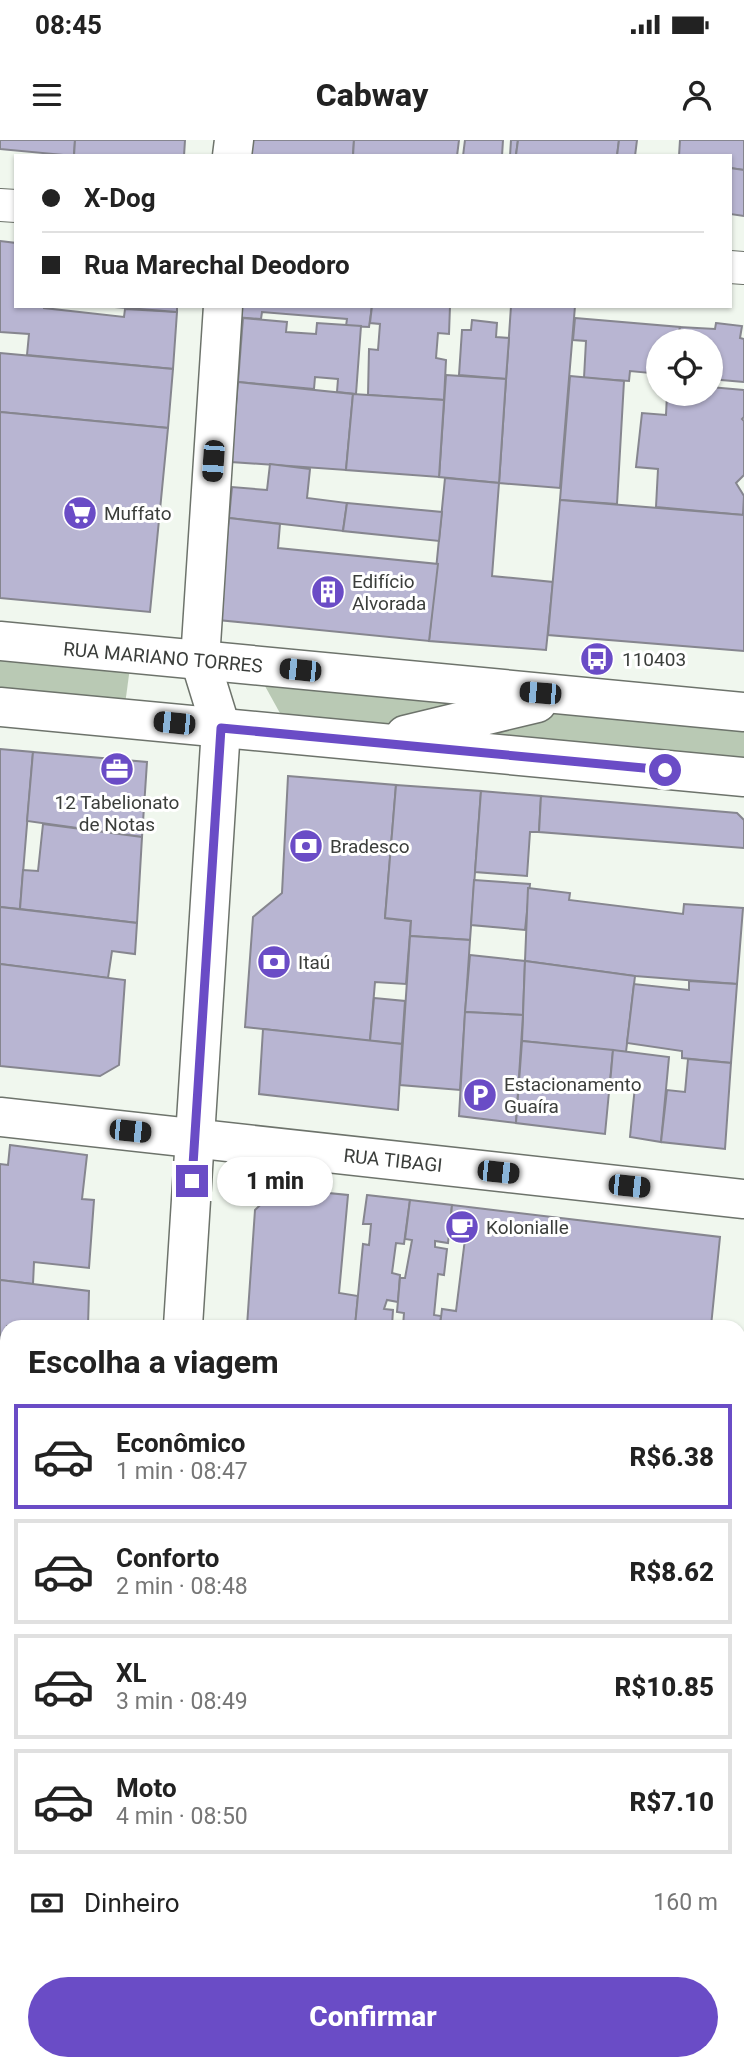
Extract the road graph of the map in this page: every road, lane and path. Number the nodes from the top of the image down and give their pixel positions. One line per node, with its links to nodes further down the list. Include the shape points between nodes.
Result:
1 (223, 308): 3 (main road)
2 (0, 642): 3 (main road, RUA MARIANO TORRES)
3 (200, 660): 4 (main road, RUA MARIANO TORRES); 7 (main road)
4 (566, 695): 6 (main road, RUA MARIANO TORRES); 8 (main road)
5 (0, 707): 7 (main road)
6 (744, 712)
7 (221, 728): 8 (main road); 11 (main road)
8 (376, 742): 9 (main road)
9 (744, 777)
10 (0, 1117): 11 (main road, RUA TIBAGI)
11 (195, 1138): 12 (main road, RUA TIBAGI); 13 (main road)
12 (744, 1199)
13 (183, 1320)

